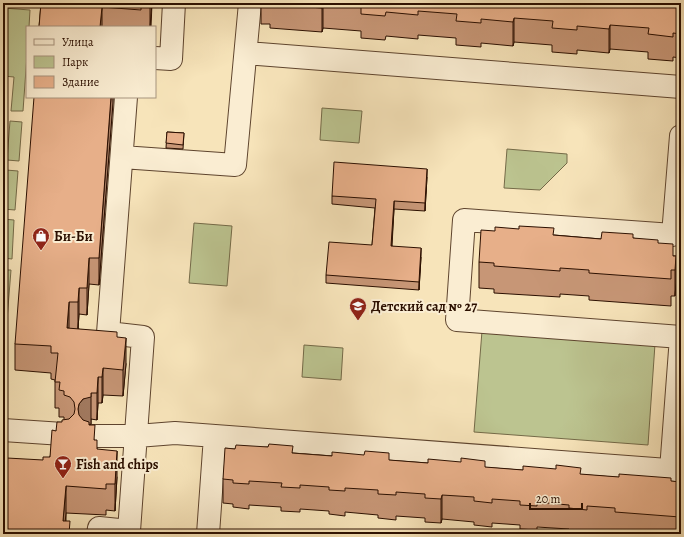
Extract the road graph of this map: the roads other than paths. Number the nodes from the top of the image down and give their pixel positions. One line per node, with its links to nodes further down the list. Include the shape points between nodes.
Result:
1 (174, 3): 4 (lane, via 171,59)
2 (250, 3): 3 (lane)
3 (246, 54): 5 (lane); 8 (lane, via 235,165)
4 (156, 58)
5 (681, 87)
6 (126, 98): 8 (lane)
7 (681, 136): 9 (lane, via 673,235 464,220 457,320)
8 (122, 157): 13 (lane, via 108,333 144,337)
9 (681, 337): 15 (lane)
10 (3, 430): 11 (lane)
11 (63, 434)
12 (90, 436): 13 (lane)
13 (136, 436): 14 (lane, via 175,433); 16 (lane, via 129,531 99,528)
14 (215, 436): 15 (lane); 17 (lane)
15 (676, 471)
16 (98, 534)
17 (208, 534)

